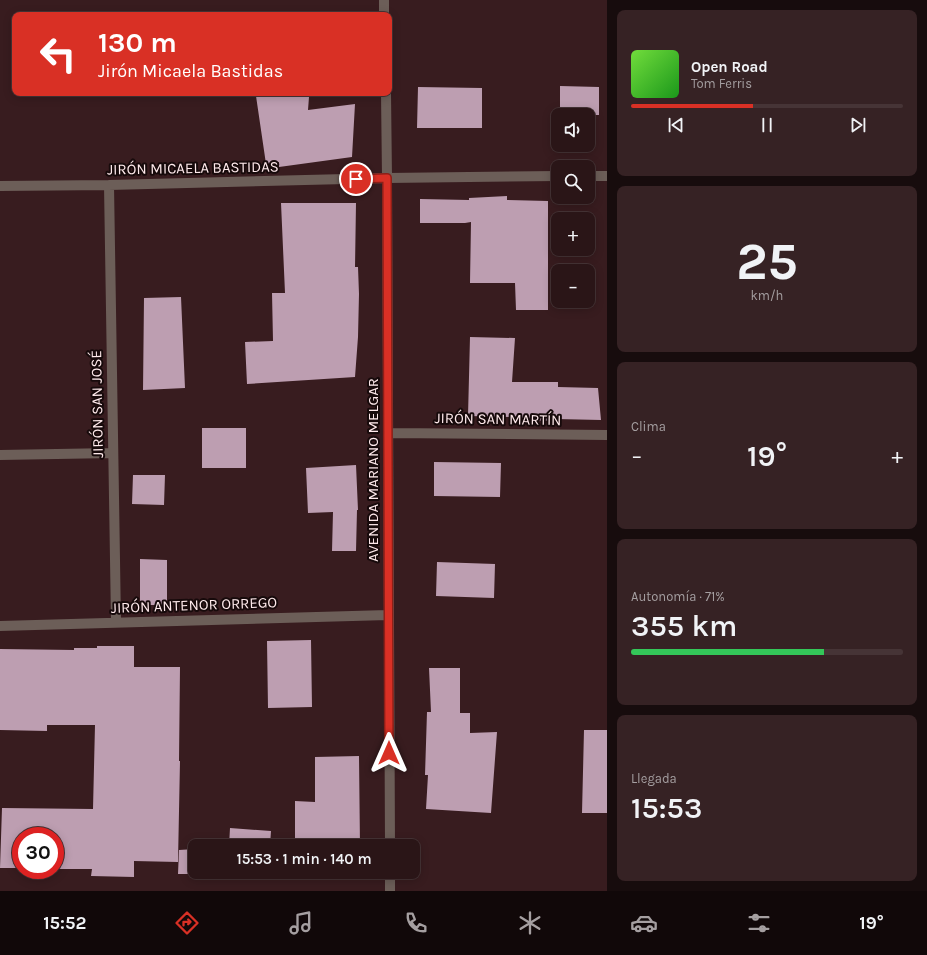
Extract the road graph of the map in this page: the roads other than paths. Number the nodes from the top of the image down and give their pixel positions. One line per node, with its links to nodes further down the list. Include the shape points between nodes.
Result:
1 (384, 0): 2 (street)
2 (384, 12)
3 (386, 96): 7 (street, AVENIDA MARIANO MELGAR)
4 (551, 176): 7 (street, JIRÓN MICAELA BASTIDAS)
5 (595, 176): 6 (street)
6 (607, 176)
7 (387, 178): 8 (street, JIRÓN MICAELA BASTIDAS); 10 (street, AVENIDA MARIANO MELGAR)
8 (109, 185): 9 (street, JIRÓN MICAELA BASTIDAS); 12 (street, JIRÓN SAN JOSÉ)
9 (0, 186)
10 (389, 433): 11 (street, JIRÓN SAN MARTÍN); 14 (street, AVENIDA MARIANO MELGAR)
11 (607, 435)
12 (113, 453): 13 (street); 15 (street, JIRÓN SAN JOSÉ)
13 (0, 455)
14 (388, 614): 15 (street, JIRÓN ANTENOR ORREGO); 17 (street, AVENIDA MARIANO MELGAR)
15 (116, 622): 16 (street, JIRÓN ANTENOR ORREGO)
16 (0, 626)
17 (390, 839)
18 (390, 879): 19 (street)
19 (390, 891)

